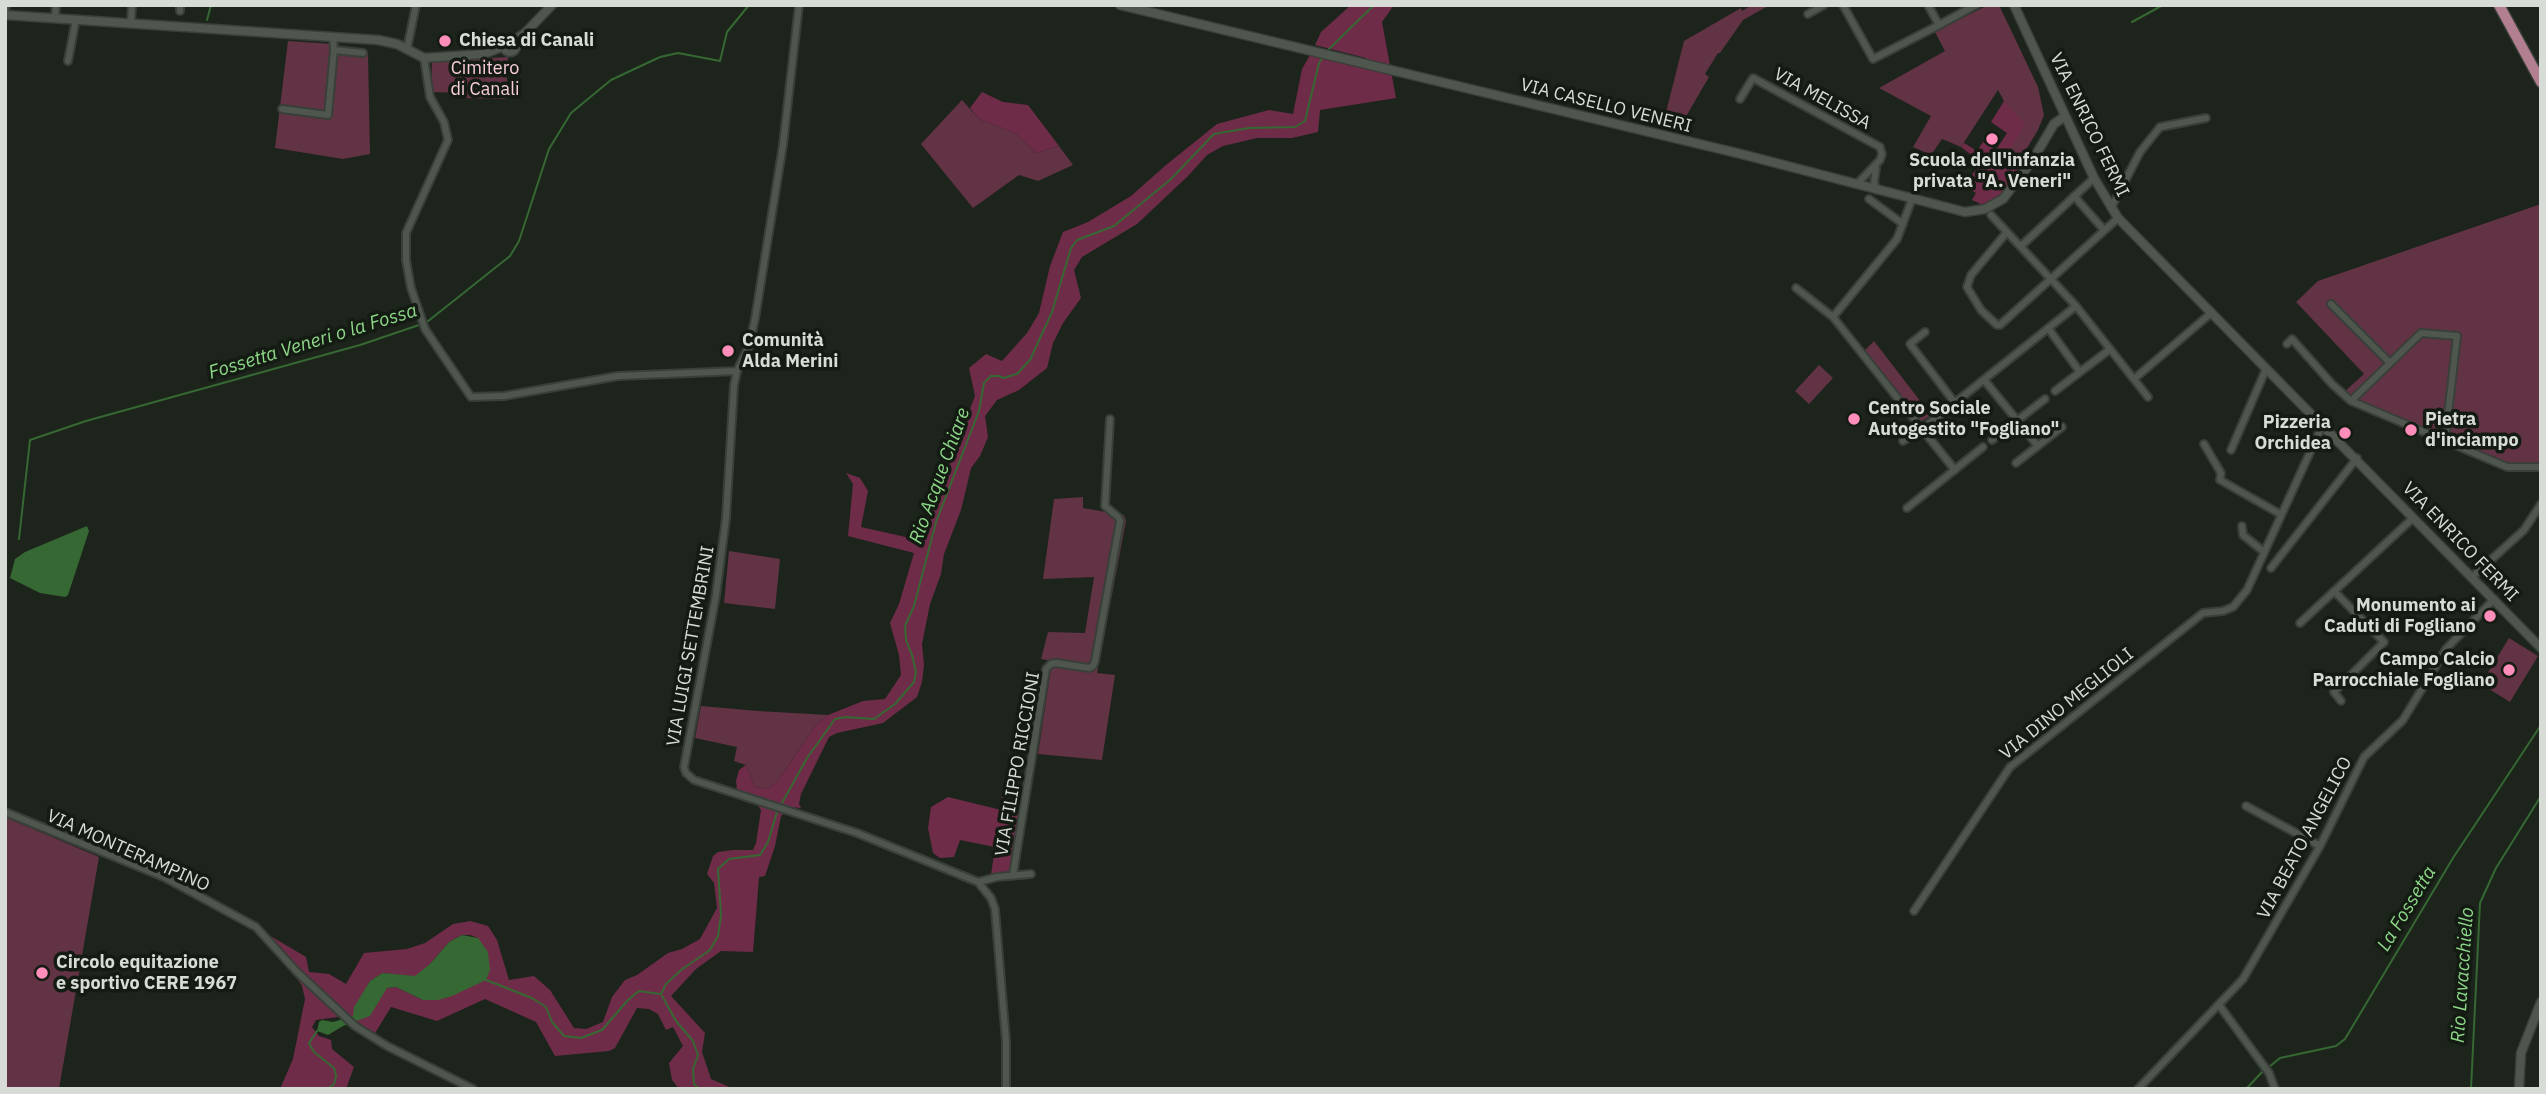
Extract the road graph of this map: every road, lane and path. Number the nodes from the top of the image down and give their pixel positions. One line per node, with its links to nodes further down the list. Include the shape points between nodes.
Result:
1 (6, 5): 15 (street)
2 (56, 5): 18 (street)
3 (132, 5): 20 (street)
4 (416, 5): 23 (street)
5 (552, 5): 26 (street, via 514,43 507,41 505,49)
6 (799, 5): 59 (street, VIA LUIGI SETTEMBRINI, via 783,145 755,319)
7 (1120, 5): 14 (street, VIA CASELLO VENERI)
8 (1824, 5): 16 (street)
9 (1843, 5): 21 (street, via 1873,59)
10 (1928, 5): 21 (street)
11 (1976, 5): 21 (street)
12 (2014, 5): 32 (street, VIA ENRICO FERMI)
13 (2499, 5): 28 (main road)
14 (1157, 9): 35 (street, VIA CASELLO VENERI)
15 (5, 13): 18 (street)
16 (1808, 14)
17 (179, 15): 20 (street); 22 (street)
18 (55, 18): 19 (street)
19 (76, 19): 20 (street); 27 (street)
20 (131, 23)
21 (1938, 25)
22 (333, 37): 23 (street, via 386,41); 24 (street)
23 (407, 49): 26 (street)
24 (334, 50): 25 (street); 30 (street, via 328,115)
25 (363, 53)
26 (424, 58): 59 (street, via 430,97 448,140 406,233 406,260 425,329 471,397 504,396 618,376)
27 (68, 61)
28 (2541, 82)
29 (1740, 99): 33 (street, VIA MELISSA, via 1753,78 1880,147)
30 (282, 109)
31 (2206, 118): 40 (street, via 2160,127 2140,152)
32 (2067, 120): 34 (street, VIA ENRICO FERMI); 39 (street, VIA CASELLO VENERI, via 2050,132 1994,206 1965,212)
33 (1876, 166): 35 (street); 36 (street, VIA MELISSA)
34 (2094, 178): 37 (street); 40 (street, VIA ENRICO FERMI)
35 (1857, 184): 36 (street, VIA CASELLO VENERI)
36 (1877, 190): 39 (street, VIA CASELLO VENERI)
37 (2074, 197): 44 (street); 46 (street)
38 (1869, 199): 43 (street)
39 (1912, 200): 43 (street)
40 (2111, 208): 42 (street, VIA ENRICO FERMI)
41 (1991, 215): 45 (street)
42 (2118, 218): 44 (street); 51 (street, VIA ENRICO FERMI)
43 (1903, 224): 52 (street, via 1897,239)
44 (2104, 230): 47 (street)
45 (2007, 232): 46 (street); 47 (street, via 1971,275 1967,287 1981,310 1997,325)
46 (2021, 247): 47 (street)
47 (2050, 279): 50 (street)
48 (1796, 288): 52 (street)
49 (2331, 304): 57 (street)
50 (2076, 306): 53 (street); 56 (street)
51 (2210, 314): 58 (street, VIA ENRICO FERMI); 61 (street)
52 (1833, 317): 72 (street)
53 (2048, 328): 60 (street); 62 (street)
54 (1925, 332): 67 (street, via 1910,344)
55 (2287, 344): 66 (street, via 2292,340)
56 (2109, 350): 60 (street); 61 (street)
57 (2390, 363): 66 (street); 75 (street, via 2421,333 2457,336)
58 (2266, 369): 70 (street, VIA ENRICO FERMI); 79 (street)
59 (737, 371): 102 (street, VIA LUIGI SETTEMBRINI, via 726,518 685,773 694,780 857,832)
60 (2080, 372): 63 (street)
61 (2134, 379): 64 (street)
62 (1985, 381): 67 (street); 69 (street)
63 (2054, 391)
64 (2148, 397)
65 (2045, 399): 69 (street)
66 (2351, 401): 75 (street)
67 (1955, 403): 72 (street)
68 (1110, 419): 101 (street, VIA FILIPPO RICCIONI, via 1105,506 1119,521 1096,661 1088,668 1056,663 1046,669)
69 (2017, 421): 73 (street); 77 (street)
70 (2323, 424): 80 (street, VIA ENRICO FERMI); 86 (street, VIA DINO MEGLIOLI)
71 (2062, 427): 77 (street)
72 (1922, 429): 74 (street); 83 (street)
73 (1992, 440)
74 (1903, 441)
75 (2445, 441): 82 (street, via 2507,467)
76 (2204, 444): 86 (street, via 2221,473 2220,480)
77 (2038, 446): 81 (street)
78 (1983, 447): 83 (street)
79 (2231, 450)
80 (2357, 458): 87 (street, VIA ENRICO FERMI); 90 (street)
81 (2016, 463)
82 (2541, 467)
83 (1955, 470): 85 (street)
84 (2541, 504): 91 (street, via 2524,530)
85 (1907, 508)
86 (2280, 514): 89 (street, VIA DINO MEGLIOLI)
87 (2413, 518): 91 (street, VIA ENRICO FERMI); 92 (street)
88 (2242, 526): 89 (street, via 2243,535)
89 (2264, 552): 103 (street, VIA DINO MEGLIOLI, via 2247,590 2230,610 2203,613 2010,767)
90 (2271, 568)
91 (2472, 577): 93 (street, VIA ENRICO FERMI)
92 (2334, 591): 94 (street); 96 (street, via 2384,642 2334,692)
93 (2494, 599): 95 (street, VIA ENRICO FERMI); 99 (street, VIA BEATO ANGELICO, via 2446,649 2403,720 2364,757)
94 (2300, 624)
95 (2540, 646)
96 (2341, 701)
97 (2246, 806): 99 (street)
98 (5, 812): 106 (street, VIA MONTERAMPINO, via 164,877 256,927 355,1027)
99 (2319, 846): 105 (street, VIA BEATO ANGELICO, via 2245,975)
100 (1031, 874): 101 (street, VIA FILIPPO RICCIONI)
101 (1013, 875): 102 (street, VIA FILIPPO RICCIONI)
102 (978, 882): 107 (street, via 995,909)
103 (1914, 911)
104 (2541, 1002): 110 (street, via 2521,1053)
105 (2219, 1005): 108 (street, VIA BEATO ANGELICO); 109 (street, via 2269,1073)
106 (473, 1089)
107 (1006, 1089)
108 (2138, 1089)
109 (2275, 1089)
110 (2519, 1089)

